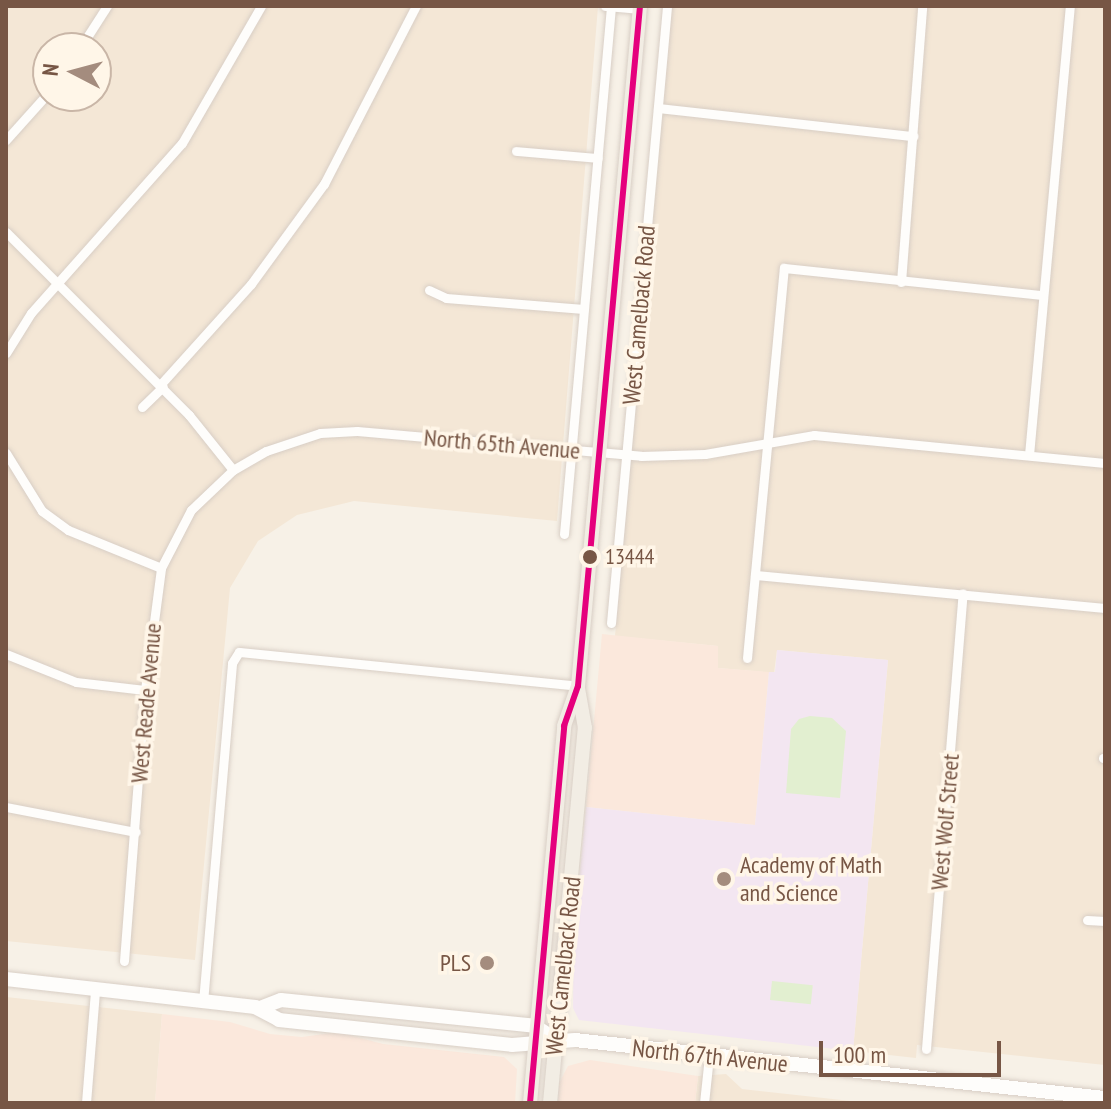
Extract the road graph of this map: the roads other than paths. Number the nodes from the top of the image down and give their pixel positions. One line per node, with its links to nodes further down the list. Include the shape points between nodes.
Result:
1 (107, 6): 10 (street)
2 (261, 6): 19 (street, via 182,143)
3 (416, 6): 24 (street, via 324,184 251,284)
4 (605, 6): 5 (street)
5 (611, 6): 9 (street); 16 (street)
6 (667, 6): 11 (street, West Camelback Road)
7 (922, 6): 13 (street)
8 (1070, 6): 21 (street)
9 (640, 8): 29 (main road, West Camelback Road)
10 (90, 32)
11 (658, 108): 13 (street); 30 (street, West Camelback Road)
12 (32, 111): 14 (street)
13 (913, 136): 18 (street)
14 (6, 140)
15 (516, 151): 16 (street)
16 (598, 158): 22 (street)
17 (6, 232): 19 (street)
18 (901, 282): 21 (street); 26 (street, via 784,268)
19 (56, 284): 23 (street); 24 (street)
20 (429, 290): 22 (street, via 446,298)
21 (1043, 295): 31 (street)
22 (584, 309): 27 (street)
23 (6, 353)
24 (161, 386): 25 (street); 33 (street)
25 (142, 407)
26 (767, 440): 30 (street, North 65th Avenue, via 705,454); 31 (street, North 65th Avenue, via 814,435); 36 (street)
27 (572, 451): 29 (street, North 65th Avenue); 33 (street, North 65th Avenue, via 337,431 301,438); 34 (street)
28 (6, 453): 35 (street, via 42,511 68,530)
29 (599, 453): 30 (street, North 65th Avenue); 42 (main road, West Camelback Road)
30 (627, 455): 39 (street, West Camelback Road)
31 (1029, 455): 32 (street, North 65th Avenue)
32 (1105, 463)
33 (233, 470): 35 (street, West Reade Avenue, via 191,510)
34 (564, 534)
35 (161, 568): 43 (street, West Reade Avenue)
36 (755, 575): 37 (street); 41 (street)
37 (963, 594): 38 (street); 56 (street, West Wolf Street)
38 (1105, 608)
39 (611, 623)
40 (6, 654): 43 (street, via 76,682)
41 (747, 658)
42 (578, 686): 51 (street, via 239,652 232,663); 53 (main road, West Camelback Road, via 564,726); 54 (main road, West Camelback Road, via 585,728)
43 (145, 690): 45 (street, West Reade Avenue)
44 (6, 807): 45 (street)
45 (136, 832): 48 (street, West Reade Avenue)
46 (1087, 920): 47 (street)
47 (1105, 921)
48 (124, 961)
49 (6, 979): 50 (main road, North 67th Avenue)
50 (95, 990): 51 (main road, North 67th Avenue); 59 (street)
51 (203, 1002): 52 (main road, North 67th Avenue)
52 (260, 1008): 53 (main road, North 67th Avenue, via 281,1000); 55 (main road, North 67th Avenue, via 279,1020)
53 (535, 1026): 54 (main road, North 67th Avenue); 55 (main road, West Camelback Road)
54 (555, 1039): 55 (main road, North 67th Avenue); 57 (main road, North 67th Avenue); 61 (main road, West Camelback Road)
55 (534, 1047): 60 (main road, West Camelback Road)
56 (926, 1049)
57 (709, 1056): 58 (main road, North 67th Avenue); 62 (street)
58 (1105, 1098)
59 (86, 1103)
60 (530, 1103)
61 (550, 1103)
62 (704, 1103)

